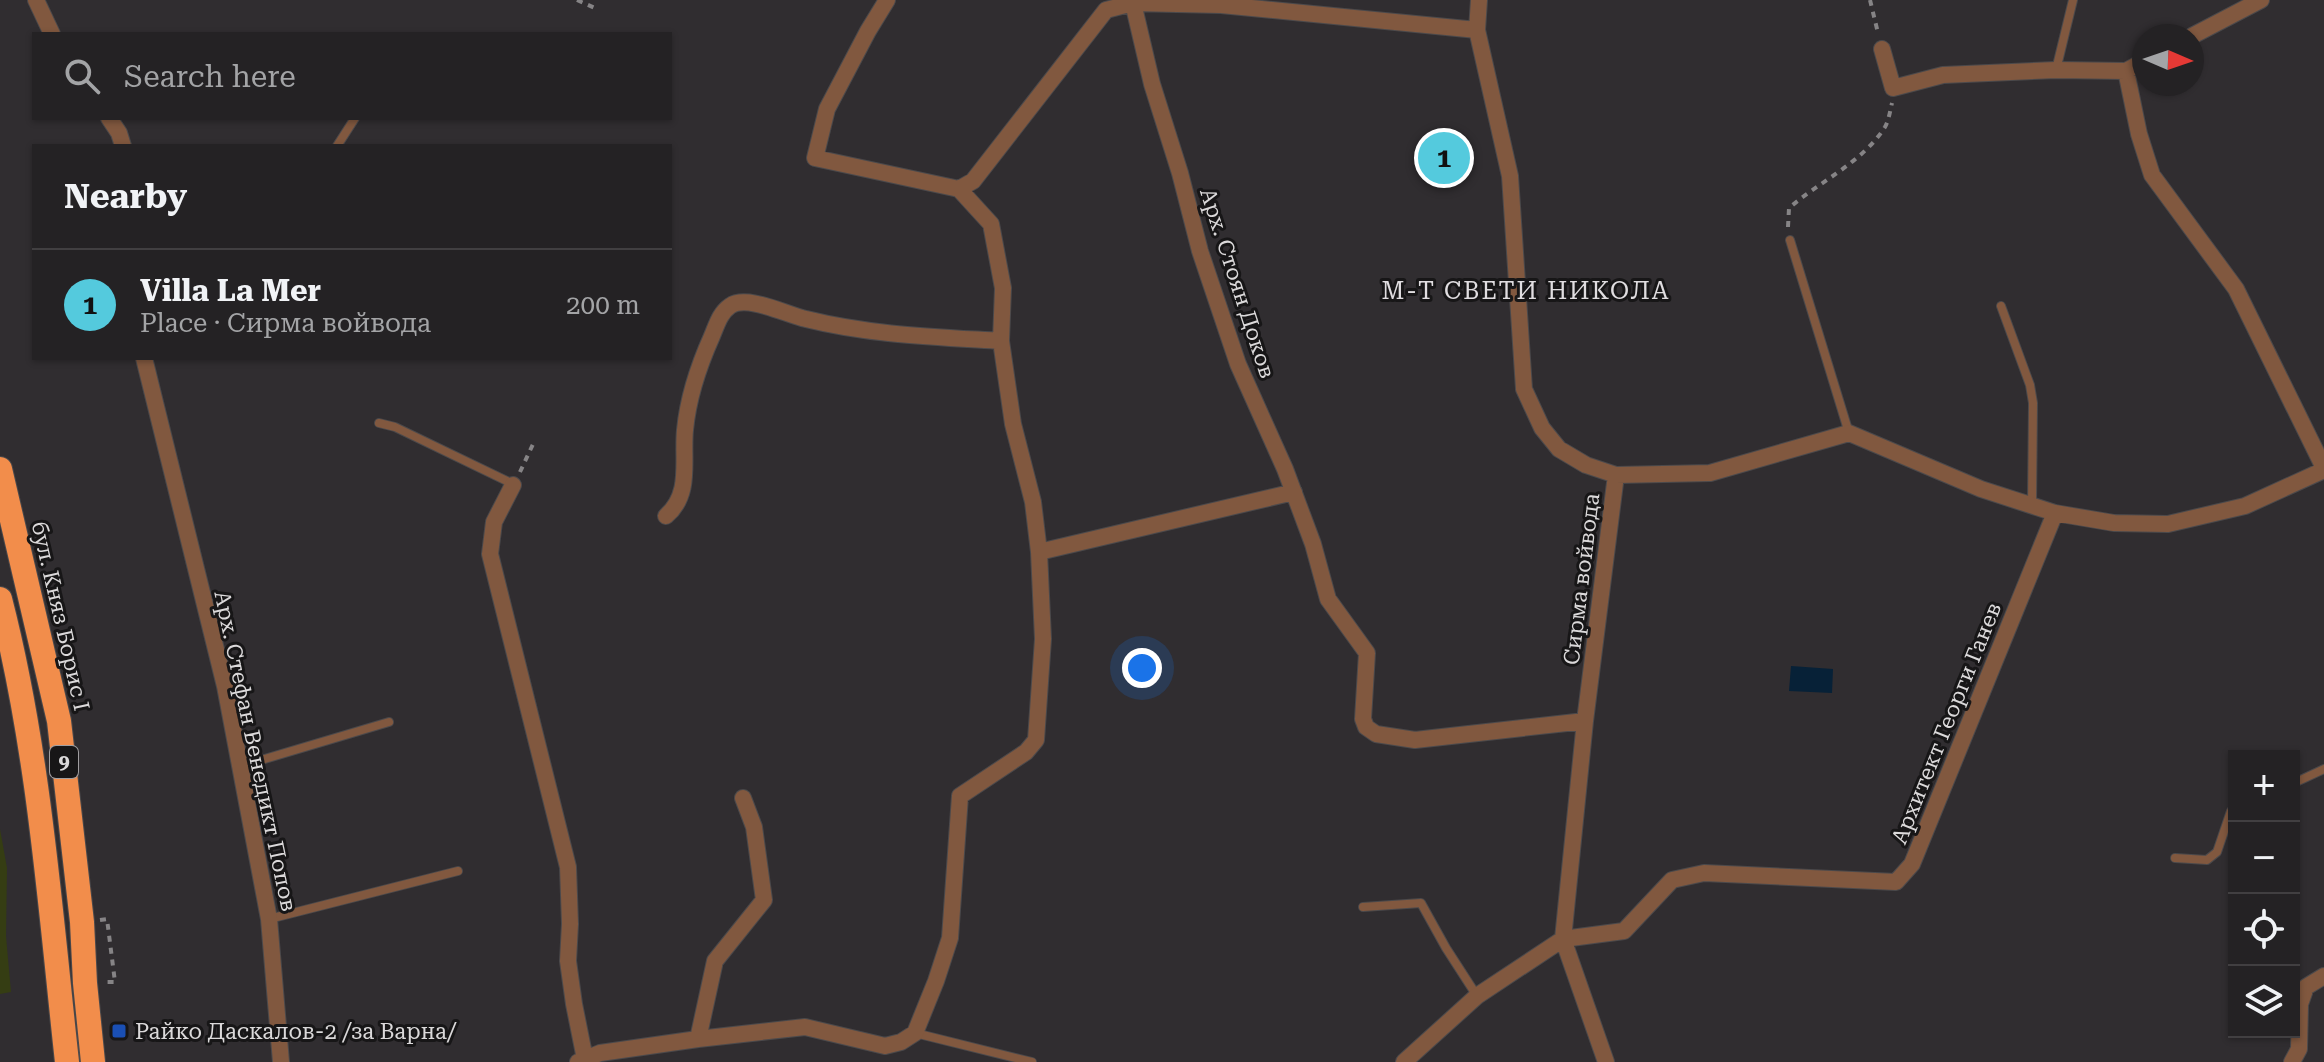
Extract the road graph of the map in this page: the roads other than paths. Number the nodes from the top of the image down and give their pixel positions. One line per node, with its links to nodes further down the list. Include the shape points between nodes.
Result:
1 (36, 0): 9 (street)
2 (887, 0): 18 (street, via 827,109 815,158)
3 (1479, 0): 7 (street, Сирма войвода)
4 (2073, 0): 12 (lane)
5 (2261, 0): 8 (street)
6 (1133, 3): 7 (street, via 1221,5); 18 (street, via 1106,10 973,181); 29 (street, Арх. Стоян Доков, via 1200,251 1238,364)
7 (1477, 30): 27 (street, Сирма войвода, via 1510,176 1524,389 1542,428 1559,449)
8 (2204, 30)
9 (51, 32)
10 (1882, 49): 12 (street, via 1893,88 1943,75)
11 (2132, 68): 13 (street)
12 (2056, 70): 13 (street)
13 (2126, 71): 26 (street, via 2152,175 2236,289)
14 (110, 120): 16 (street)
15 (354, 120): 17 (lane)
16 (122, 144)
17 (338, 144)
18 (959, 189): 21 (street, via 991,224 1003,288)
19 (1790, 240): 24 (lane)
20 (2001, 306): 30 (lane, via 2033,403)
21 (1001, 341): 32 (street, via 877,333 735,302 722,311 699,364 685,429 682,488 677,506); 33 (street)
22 (144, 360): 37 (street, Арх. Стефан Венедикт Попов)
23 (379, 423): 28 (lane)
24 (1849, 433): 27 (street, via 1710,473); 30 (street)
25 (0, 469): 53 (highway, бул. Княз Борис I / 9, via 59,721)
26 (2324, 469): 31 (street, via 2245,506 2168,524 2114,523)
27 (1616, 475): 35 (street, Сирма войвода)
28 (513, 485): 51 (street, via 494,522 490,554 568,867 568,961)
29 (1294, 492): 33 (street); 35 (street, Арх. Стоян Доков, via 1328,599 1367,653 1366,727 1376,734 1415,740)
30 (2032, 506): 31 (street)
31 (2055, 513): 46 (street, Архитект Георги Ганев, via 1912,864 1896,882 1704,873 1672,880 1624,931)
32 (666, 516)
33 (1039, 552): 49 (street, via 1043,639 1036,740 960,796 950,938)
34 (0, 599): 52 (highway, 9, via 23,701)
35 (1585, 721): 46 (street, Сирма войвода)
36 (389, 722): 37 (lane)
37 (240, 766): 45 (street, Арх. Стефан Венедикт Попов)
38 (2324, 769): 39 (lane)
39 (2300, 780)
40 (743, 798): 50 (street, via 754,827 764,900 715,961)
41 (2228, 820): 42 (lane, via 2217,852 2207,860)
42 (2175, 858)
43 (458, 871): 45 (lane)
44 (1363, 907): 48 (lane, via 1421,903)
45 (269, 919): 54 (street, Арх. Стефан Венедикт Попов)
46 (1563, 939): 48 (street); 57 (street, Сирма войвода)
47 (2324, 976): 58 (street, via 2306,987 2300,1004 2299,1049)
48 (1477, 996): 56 (street)
49 (915, 1033): 50 (street, via 885,1046 805,1027); 55 (lane)
50 (698, 1039): 51 (street)
51 (582, 1060)
52 (67, 1062)
53 (93, 1062)
54 (281, 1062)
55 (1032, 1062)
56 (1404, 1062)
57 (1606, 1062)
58 (2292, 1062)

